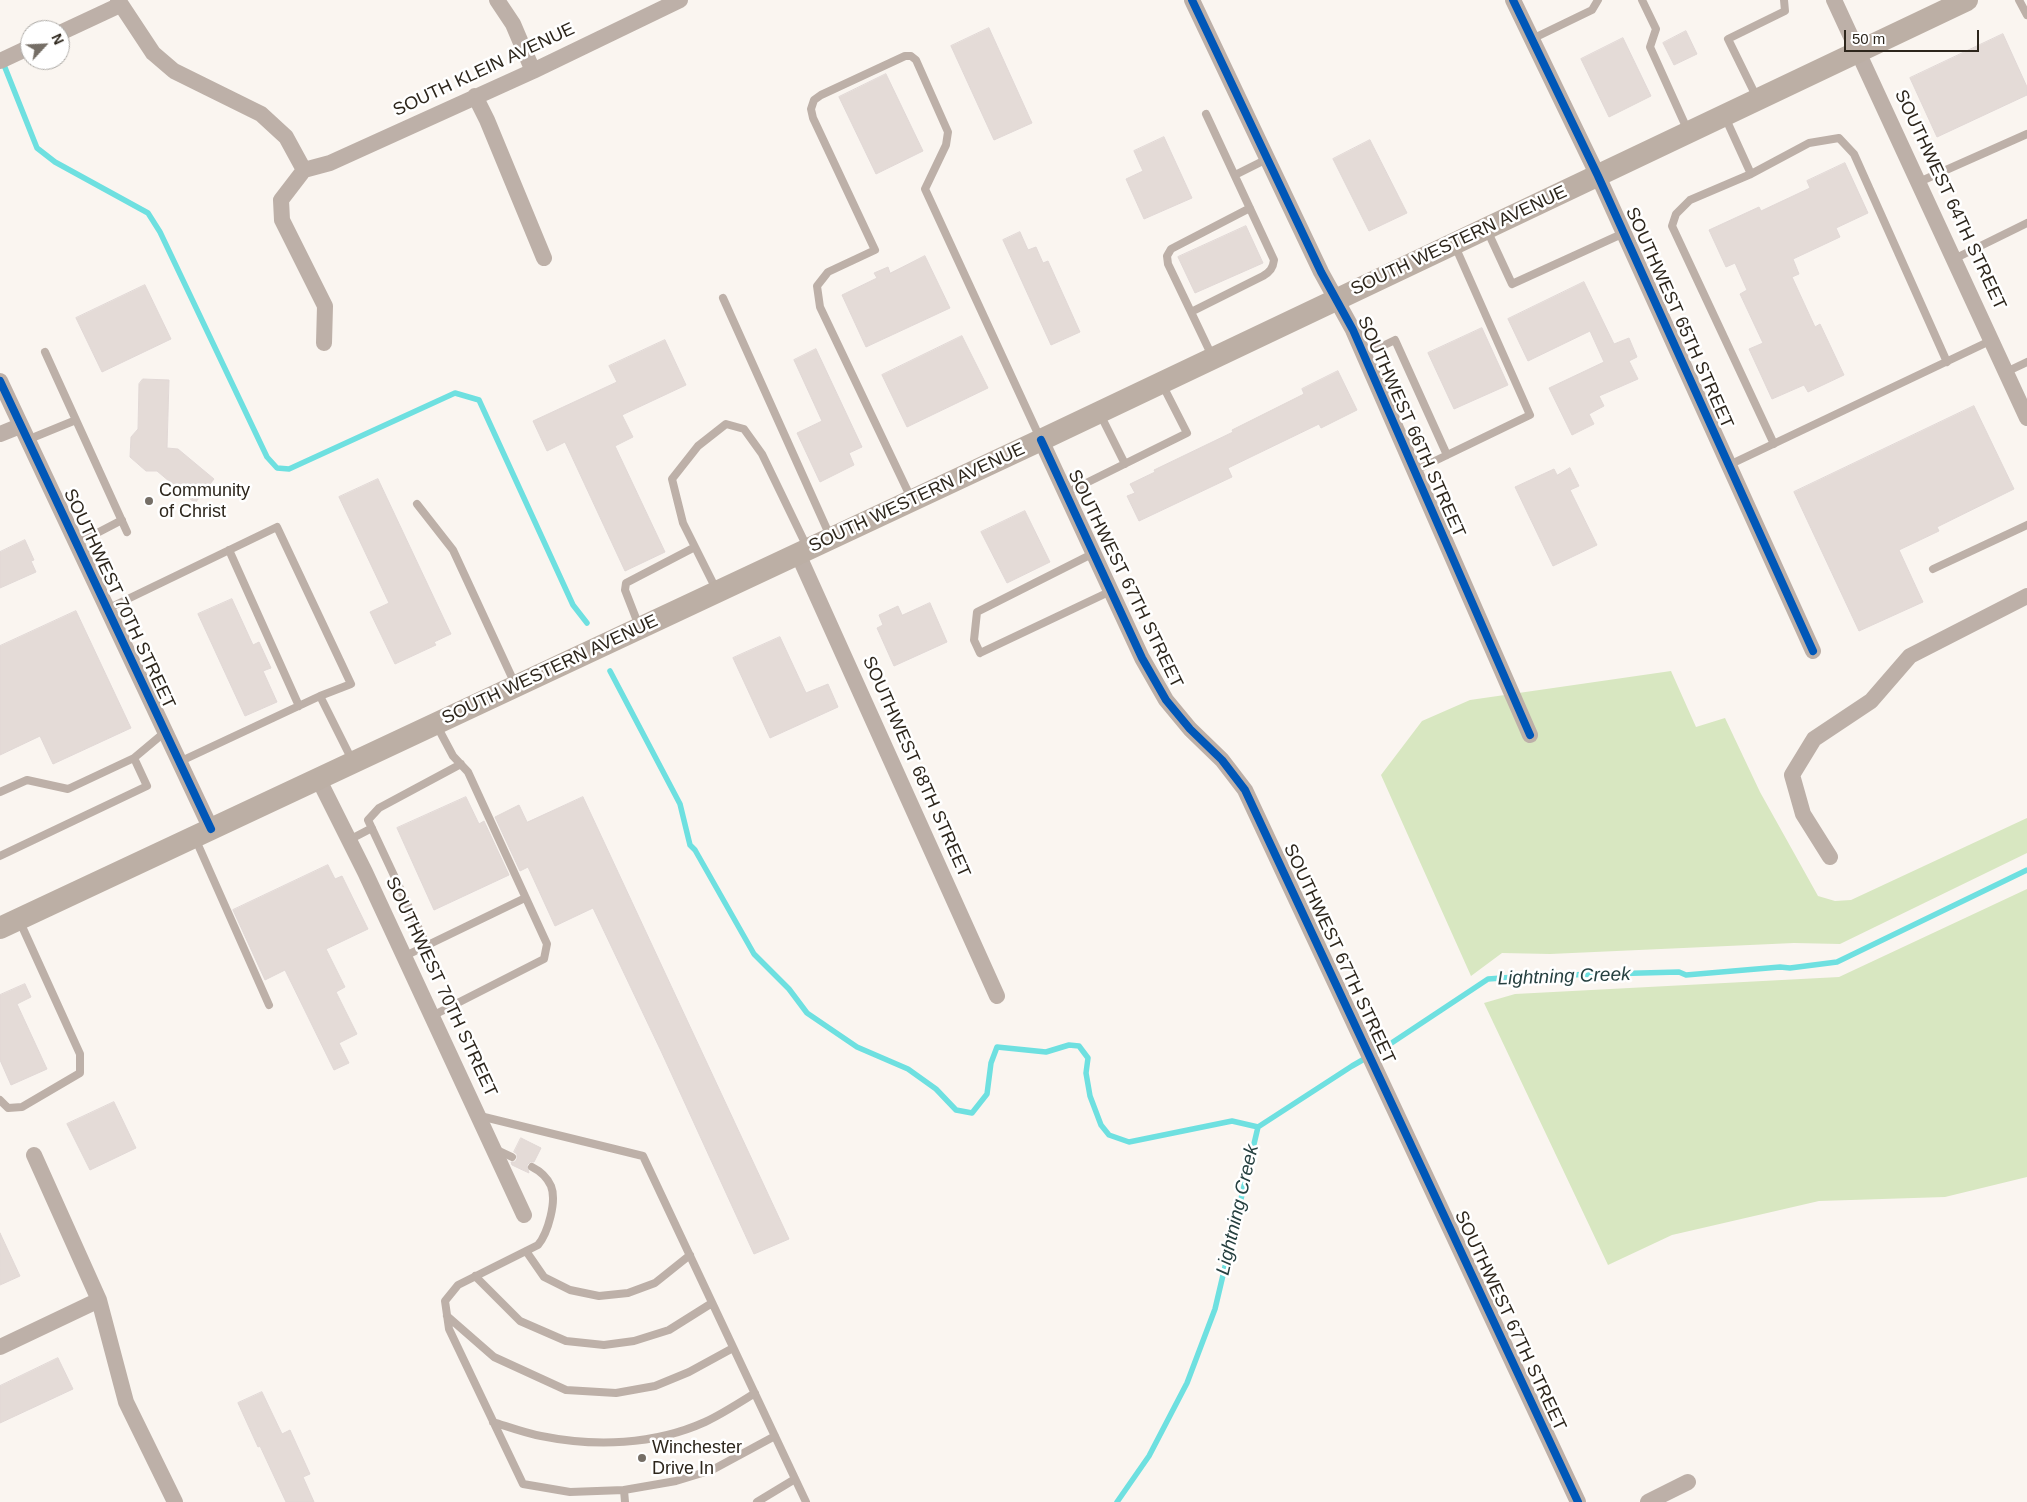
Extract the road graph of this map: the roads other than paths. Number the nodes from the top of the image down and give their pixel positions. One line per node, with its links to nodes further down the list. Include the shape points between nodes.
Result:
1 (497, 0): 18 (street, via 513,24)
2 (680, 0): 18 (street, SOUTH KLEIN AVENUE)
3 (1192, 0): 25 (street, SOUTHWEST 66TH STREET)
4 (1513, 0): 14 (street, SOUTHWEST 65TH STREET)
5 (1598, 0): 14 (lane, via 1592,10)
6 (1642, 0): 23 (lane, via 1656,30 1650,47)
7 (1784, 0): 20 (lane, via 1785,11 1728,39)
8 (1834, 0): 16 (street, SOUTHWEST 64TH STREET)
9 (1967, 0): 16 (main road, SOUTH WESTERN AVENUE)
10 (2019, 0): 12 (lane)
11 (119, 3): 13 (street); 26 (street, via 153,52 174,70 261,114 286,138)
12 (2027, 15)
13 (70, 28)
14 (1532, 39): 29 (street, SOUTHWEST 65TH STREET)
15 (20, 52): 17 (street)
16 (1859, 52): 20 (main road, SOUTH WESTERN AVENUE); 30 (street, SOUTHWEST 64TH STREET)
17 (7, 58)
18 (533, 71): 19 (street, SOUTH KLEIN AVENUE)
19 (475, 96): 26 (street, SOUTH KLEIN AVENUE, via 330,163); 36 (street)
20 (1758, 100): 22 (main road, SOUTH WESTERN AVENUE)
21 (1206, 114): 28 (lane)
22 (1724, 116): 23 (main road, SOUTH WESTERN AVENUE); 27 (lane)
23 (1689, 132): 29 (main road, SOUTH WESTERN AVENUE)
24 (2027, 134): 30 (lane)
25 (1267, 159): 28 (lane); 39 (street, SOUTHWEST 66TH STREET)
26 (304, 170): 42 (street, via 281,200 282,220 325,306)
27 (1751, 174): 46 (lane, via 1810,143 1840,138 1854,154); 57 (lane, via 1690,200 1676,214 1672,226)
28 (1235, 175): 31 (lane)
29 (1598, 176): 33 (main road, SOUTH WESTERN AVENUE); 34 (street, SOUTHWEST 65TH STREET)
30 (1919, 182): 37 (street, SOUTHWEST 64TH STREET)
31 (1250, 208): 40 (lane, via 1171,249 1167,256); 40 (lane, via 1274,260 1273,266 1269,273)
32 (2027, 223): 37 (lane)
33 (1486, 228): 34 (lane, via 1512,284); 35 (main road, SOUTH WESTERN AVENUE)
34 (1624, 233): 60 (street, SOUTHWEST 65TH STREET)
35 (1454, 244): 39 (main road, SOUTH WESTERN AVENUE); 58 (lane, via 1530,415)
36 (544, 258)
37 (1954, 259): 41 (street, SOUTHWEST 64TH STREET)
38 (724, 298): 68 (lane)
39 (1336, 300): 44 (street, SOUTHWEST 66TH STREET); 45 (main road, SOUTH WESTERN AVENUE)
40 (1191, 312): 45 (lane)
41 (1992, 340): 46 (lane); 48 (street, SOUTHWEST 64TH STREET)
42 (324, 343)
43 (45, 352): 53 (lane)
44 (1364, 355): 58 (lane, via 1395,340); 61 (street, SOUTHWEST 66TH STREET)
45 (1212, 358): 50 (main road, SOUTH WESTERN AVENUE)
46 (1947, 362): 57 (lane)
47 (2027, 362): 48 (lane)
48 (2006, 372): 52 (street, SOUTHWEST 64TH STREET)
49 (0, 381): 54 (street, SOUTHWEST 70TH STREET)
50 (1162, 382): 51 (main road, SOUTH WESTERN AVENUE); 59 (lane, via 1187,433)
51 (1099, 412): 56 (main road, SOUTH WESTERN AVENUE); 59 (lane)
52 (2027, 418)
53 (76, 420): 54 (lane); 65 (lane)
54 (23, 433): 55 (street); 69 (street, SOUTHWEST 70TH STREET)
55 (0, 434)
56 (1041, 440): 62 (street, SOUTHWEST 67TH STREET); 63 (main road, SOUTH WESTERN AVENUE); 63 (lane, via 925,189 946,144 948,132 916,60 905,56 821,95 814,100 812,109 813,118 875,250 822,277 817,286 820,307)
57 (1774, 444): 60 (lane)
58 (1447, 455): 61 (lane)
59 (1125, 464): 62 (lane)
60 (1729, 465): 80 (street, SOUTHWEST 65TH STREET)
61 (1414, 471): 86 (street, SOUTHWEST 66TH STREET)
62 (1066, 493): 73 (street, SOUTHWEST 67TH STREET)
63 (912, 500): 68 (main road, SOUTH WESTERN AVENUE)
64 (417, 504): 81 (lane, via 453,550)
65 (122, 520): 67 (lane); 69 (lane)
66 (2027, 525): 74 (lane)
67 (127, 532)
68 (831, 538): 72 (main road, SOUTH WESTERN AVENUE)
69 (76, 544): 78 (street, SOUTHWEST 70TH STREET)
70 (694, 547): 72 (lane, via 682,523 672,479 698,446 726,424 744,430 762,454); 75 (lane); 79 (lane, via 626,583 625,590)
71 (229, 550): 78 (lane); 82 (lane, via 277,527 351,684); 83 (lane)
72 (803, 552): 75 (main road, SOUTH WESTERN AVENUE); 102 (street, SOUTHWEST 68TH STREET)
73 (1094, 553): 76 (street, SOUTHWEST 67TH STREET); 76 (lane, via 976,612 974,640 980,653)
74 (1933, 569)
75 (717, 591): 79 (main road, SOUTH WESTERN AVENUE)
76 (1111, 591): 130 (street, SOUTHWEST 67TH STREET, via 1142,658 1166,700 1246,790)
77 (2027, 596): 97 (street, via 1910,656 1871,701 1814,739 1792,775 1803,814)
78 (107, 609): 85 (street, SOUTHWEST 70TH STREET)
79 (639, 628): 81 (main road, SOUTH WESTERN AVENUE)
80 (1813, 651)
81 (516, 686): 84 (main road, SOUTH WESTERN AVENUE)
82 (320, 696): 83 (lane); 89 (lane)
83 (299, 706): 88 (lane)
84 (435, 724): 89 (main road, SOUTH WESTERN AVENUE); 90 (lane)
85 (165, 732): 87 (lane); 88 (street, SOUTHWEST 70TH STREET)
86 (1530, 734)
87 (134, 758): 92 (lane, via 68,789 27,780); 96 (lane, via 147,786)
88 (179, 762): 94 (street, SOUTHWEST 70TH STREET)
89 (352, 762): 91 (main road, SOUTH WESTERN AVENUE)
90 (461, 764): 93 (lane, via 379,808 368,820); 98 (lane, via 468,772)
91 (318, 778): 94 (main road, SOUTH WESTERN AVENUE); 95 (street, SOUTHWEST 70TH STREET)
92 (0, 792)
93 (372, 828): 95 (lane); 100 (lane)
94 (203, 832): 99 (main road, SOUTH WESTERN AVENUE); 103 (lane)
95 (349, 840): 101 (street, SOUTHWEST 70TH STREET)
96 (0, 856)
97 (1830, 857)
98 (525, 898): 100 (lane); 104 (lane, via 547,944 544,959)
99 (9, 923): 105 (lane, via 80,1054 80,1073 22,1107 8,1108)
100 (427, 946): 101 (lane)
101 (405, 956): 104 (street, SOUTHWEST 70TH STREET)
102 (997, 996)
103 (269, 1005)
104 (432, 1016): 106 (street, SOUTHWEST 70TH STREET)
105 (0, 1100)
106 (478, 1116): 107 (street, SOUTHWEST 70TH STREET); 113 (lane, via 644,1156)
107 (494, 1148): 109 (lane); 111 (street, SOUTHWEST 70TH STREET)
108 (34, 1155): 115 (street)
109 (512, 1157)
110 (532, 1167): 112 (lane, via 542,1172 551,1187 552,1208 545,1237 538,1246)
111 (524, 1215)
112 (526, 1252): 113 (lane, via 544,1277 570,1290 599,1296 628,1293 655,1283); 114 (lane)
113 (690, 1255): 116 (lane)
114 (475, 1276): 116 (lane, via 520,1321 566,1341 604,1345 634,1341 669,1330); 117 (lane, via 458,1284 445,1301)
115 (99, 1300): 118 (street); 126 (street, via 126,1402)
116 (712, 1303): 119 (lane)
117 (447, 1316): 119 (lane, via 494,1357 566,1390 616,1392 656,1386); 121 (lane, via 449,1329)
118 (0, 1347)
119 (733, 1348): 120 (lane)
120 (755, 1393): 121 (lane, via 706,1421 668,1436 624,1442 583,1442 540,1436); 122 (lane)
121 (494, 1422): 125 (lane, via 523,1484 570,1492)
122 (775, 1436): 123 (lane); 125 (lane, via 712,1470 676,1481)
123 (795, 1479): 128 (lane); 129 (lane)
124 (1688, 1482): 131 (street)
125 (624, 1490): 127 (lane)
126 (175, 1502)
127 (625, 1502)
128 (757, 1502)
129 (806, 1502)
130 (1578, 1502)
131 (1648, 1502)

